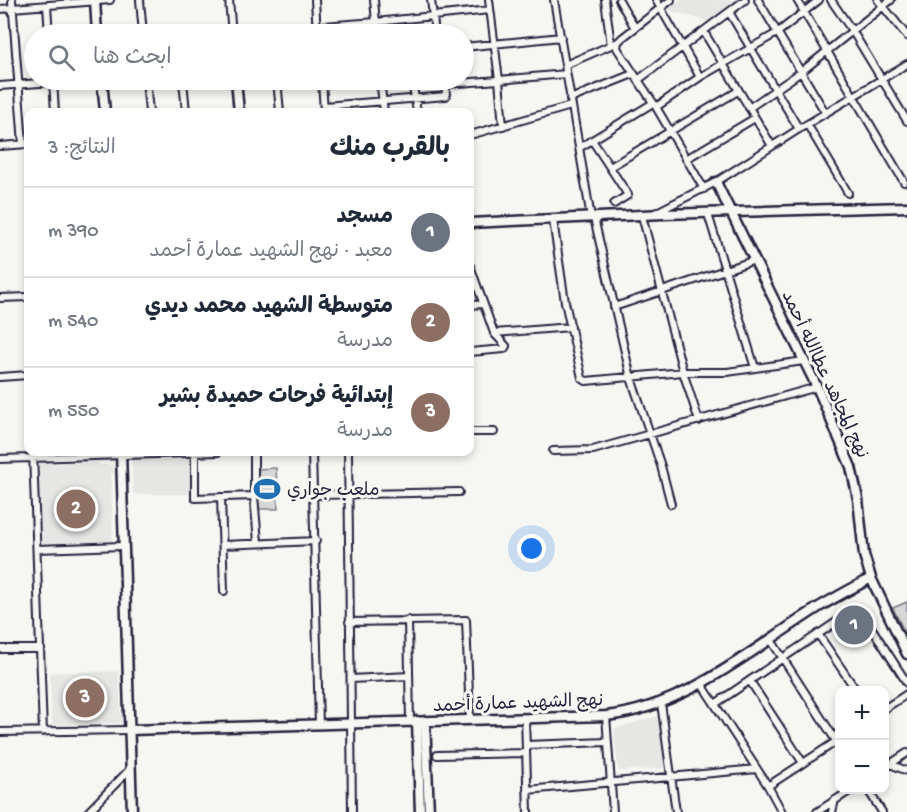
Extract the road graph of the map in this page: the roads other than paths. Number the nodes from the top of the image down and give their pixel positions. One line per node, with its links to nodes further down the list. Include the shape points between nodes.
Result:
1 (12, 0): 26 (street)
2 (110, 0): 21 (street)
3 (140, 0): 34 (street)
4 (230, 0): 35 (street)
5 (315, 0): 36 (street)
6 (374, 0): 31 (street)
7 (431, 0): 30 (street)
8 (489, 0): 27 (street)
9 (557, 0): 44 (street)
10 (605, 0): 47 (street)
11 (619, 0): 39 (street)
12 (656, 0): 24 (street)
13 (670, 0): 24 (street)
14 (745, 0): 28 (street)
15 (758, 0): 42 (street)
16 (797, 0): 29 (street)
17 (819, 0): 29 (street)
18 (831, 0): 41 (street)
19 (878, 0): 23 (street)
20 (891, 0): 23 (street)
21 (95, 1): 22 (street); 33 (street)
22 (46, 6): 26 (street); 32 (street)
23 (883, 7): 41 (street); 43 (street)
24 (660, 8): 39 (street); 49 (street)
25 (0, 9): 26 (street)
26 (12, 9): 64 (street)
27 (490, 10): 30 (street); 46 (street)
28 (729, 12): 40 (street); 50 (street)
29 (804, 12): 42 (street); 51 (street)
30 (433, 16): 31 (street); 38 (street)
31 (376, 22): 37 (street)
32 (48, 24)
33 (96, 24)
34 (142, 24)
35 (231, 24)
36 (316, 24)
37 (346, 24)
38 (434, 24)
39 (635, 28): 45 (street)
40 (704, 32): 49 (street); 54 (street)
41 (853, 32): 51 (street); 61 (street)
42 (777, 33): 50 (street); 55 (street)
43 (907, 36)
44 (561, 37): 46 (street); 53 (street)
45 (618, 42): 47 (street); 57 (street, via 618,51)
46 (494, 44): 48 (street); 59 (street)
47 (611, 45): 53 (street)
48 (474, 46)
49 (684, 47): 58 (street); 60 (street)
50 (751, 49): 54 (street); 77 (street)
51 (827, 52): 55 (street); 78 (street)
52 (907, 64): 61 (street)
53 (565, 65): 56 (street)
54 (724, 65): 58 (street); 76 (street)
55 (801, 72): 77 (street); 94 (street)
56 (566, 74): 59 (street); 81 (street)
57 (633, 74): 60 (street); 81 (street)
58 (700, 77): 82 (street)
59 (499, 80): 62 (street); 99 (street)
60 (638, 80): 82 (street)
61 (883, 80): 78 (street); 95 (street)
62 (474, 81)
63 (24, 84): 64 (street)
64 (18, 85): 65 (street); 100 (street)
65 (0, 86)
66 (54, 90): 83 (street)
67 (103, 90): 84 (street)
68 (148, 90): 85 (street)
69 (184, 90): 86 (street)
70 (237, 90): 87 (street)
71 (279, 90): 88 (street)
72 (323, 90): 89 (street)
73 (382, 90): 80 (street)
74 (413, 90): 79 (street)
75 (446, 90): 79 (street, via 446,96)
76 (738, 91): 93 (street); 102 (street)
77 (776, 91): 93 (street); 101 (street)
78 (853, 97): 94 (street); 112 (street)
79 (414, 98): 80 (street); 92 (street)
80 (383, 101): 90 (street); 91 (street)
81 (571, 103): 99 (street); 108 (street)
82 (654, 105): 102 (street); 104 (street)
83 (55, 108)
84 (105, 108)
85 (149, 108)
86 (186, 108)
87 (239, 108)
88 (280, 108)
89 (324, 108)
90 (331, 108)
91 (384, 108)
92 (416, 108)
93 (749, 108): 96 (street)
94 (825, 112): 98 (street)
95 (905, 112): 97 (street)
96 (755, 118): 107 (street); 109 (street)
97 (907, 121)
98 (807, 124): 101 (street); 114 (street)
99 (503, 126): 103 (street)
100 (24, 129)
101 (799, 129): 107 (street)
102 (670, 131): 109 (street); 110 (street)
103 (474, 134)
104 (592, 140): 108 (street); 110 (street)
105 (24, 144): 106 (street)
106 (0, 146)
107 (772, 146): 111 (street)
108 (579, 148): 120 (street)
109 (686, 159): 113 (street)
110 (610, 167): 115 (street, via 628,195)
111 (716, 182): 113 (street); 117 (street, نهج المجاهد عطاالله أحمد)
112 (904, 182)
113 (704, 189): 119 (street)
114 (848, 193)
115 (614, 204)
116 (907, 207): 117 (street)
117 (731, 212): 118 (street); 123 (street, نهج المجاهد عطاالله أحمد)
118 (708, 213): 119 (street); 124 (street)
119 (647, 215): 120 (street); 126 (street)
120 (593, 218): 121 (street); 131 (street)
121 (553, 220): 122 (street); 132 (street)
122 (474, 223)
123 (754, 260): 124 (street); 135 (street, نهج المجاهد عطاالله أحمد)
124 (725, 271): 126 (street); 136 (street)
125 (474, 280): 130 (street)
126 (661, 291): 131 (street); 137 (street)
127 (24, 297): 128 (street)
128 (0, 298)
129 (474, 304): 130 (street)
130 (483, 304): 133 (street)
131 (614, 307): 140 (street)
132 (571, 327): 133 (street); 140 (street, via 582,378)
133 (494, 333): 134 (street, via 505,344 504,349)
134 (474, 352)
135 (804, 361): 136 (street); 141 (street, نهج المجاهد عطاالله أحمد)
136 (755, 368): 137 (street)
137 (683, 372): 140 (street); 142 (street)
138 (24, 375): 139 (street)
139 (0, 377)
140 (632, 378): 145 (street)
141 (817, 387): 142 (street); 166 (street, نهج المجاهد عطاالله أحمد, via 851,467)
142 (699, 421): 145 (street)
143 (474, 432): 144 (street)
144 (494, 432)
145 (651, 434): 146 (street, via 593,450); 160 (street)
146 (553, 450)
147 (25, 456): 154 (street)
148 (33, 456): 165 (street)
149 (121, 456): 164 (street)
150 (195, 456): 159 (street, via 195,498)
151 (254, 456): 158 (street)
152 (312, 456): 157 (street)
153 (348, 456): 156 (street)
154 (0, 459)
155 (459, 492): 156 (street)
156 (348, 494): 157 (street); 169 (street)
157 (315, 495): 161 (street)
158 (254, 496): 159 (street); 162 (street)
159 (221, 497): 163 (street)
160 (671, 504)
161 (316, 541): 162 (street); 191 (street)
162 (258, 542): 163 (street)
163 (223, 545): 167 (street)
164 (123, 546): 165 (street); 192 (street)
165 (36, 549): 173 (street)
166 (871, 578): 171 (street, نهج الشهيد عمارة أحمد); 174 (street, نهج المجاهد عطاالله أحمد)
167 (224, 591)
168 (408, 620): 169 (street); 176 (street); 188 (street, via 466,620)
169 (350, 622): 177 (street)
170 (818, 634): 175 (street); 180 (street, via 851,611 860,611); 181 (street)
171 (771, 640): 175 (street); 179 (street, نهج الشهيد عمارة أحمد)
172 (0, 649): 173 (street)
173 (40, 649): 194 (street)
174 (907, 654)
175 (783, 658): 178 (street); 195 (street)
176 (409, 676): 177 (street); 189 (street)
177 (351, 679): 190 (street)
178 (750, 681): 184 (street); 202 (street)
179 (701, 683): 183 (street, نهج الشهيد عمارة أحمد); 184 (street)
180 (907, 683)
181 (853, 686)
182 (907, 694): 185 (street)
183 (661, 703): 186 (street, نهج الشهيد عمارة أحمد); 208 (street)
184 (715, 704): 206 (street)
185 (889, 706)
186 (606, 716): 187 (street, نهج الشهيد عمارة أحمد); 196 (street)
187 (525, 718): 188 (street, نهج الشهيد عمارة أحمد); 198 (street)
188 (470, 719): 189 (street, نهج الشهيد عمارة أحمد)
189 (417, 721): 190 (street, نهج الشهيد عمارة أحمد); 219 (street); 220 (street)
190 (351, 723): 191 (street, نهج الشهيد عمارة أحمد); 218 (street)
191 (319, 725): 192 (street, نهج الشهيد عمارة أحمد)
192 (130, 730): 194 (street); 205 (street)
193 (0, 732): 194 (street)
194 (43, 732)
195 (837, 740)
196 (607, 742): 198 (street); 209 (street)
197 (835, 744): 202 (street)
198 (526, 745): 199 (street)
199 (526, 753): 201 (street); 211 (street)
200 (907, 753): 203 (street)
201 (437, 755)
202 (803, 763): 210 (street)
203 (889, 765)
204 (889, 766): 207 (street)
205 (131, 768): 216 (street); 217 (street)
206 (757, 769): 208 (street); 210 (street)
207 (907, 771)
208 (670, 777): 209 (street); 223 (street)
209 (611, 782): 211 (street); 222 (street)
210 (768, 786): 224 (street)
211 (527, 790): 221 (street)
212 (844, 794): 214 (street)
213 (871, 794): 226 (street)
214 (835, 800): 215 (street); 225 (street)
215 (821, 811)
216 (88, 812)
217 (132, 812)
218 (352, 812)
219 (420, 812)
220 (429, 812)
221 (528, 812)
222 (613, 812)
223 (676, 812)
224 (782, 812)
225 (832, 812)
226 (882, 812)

